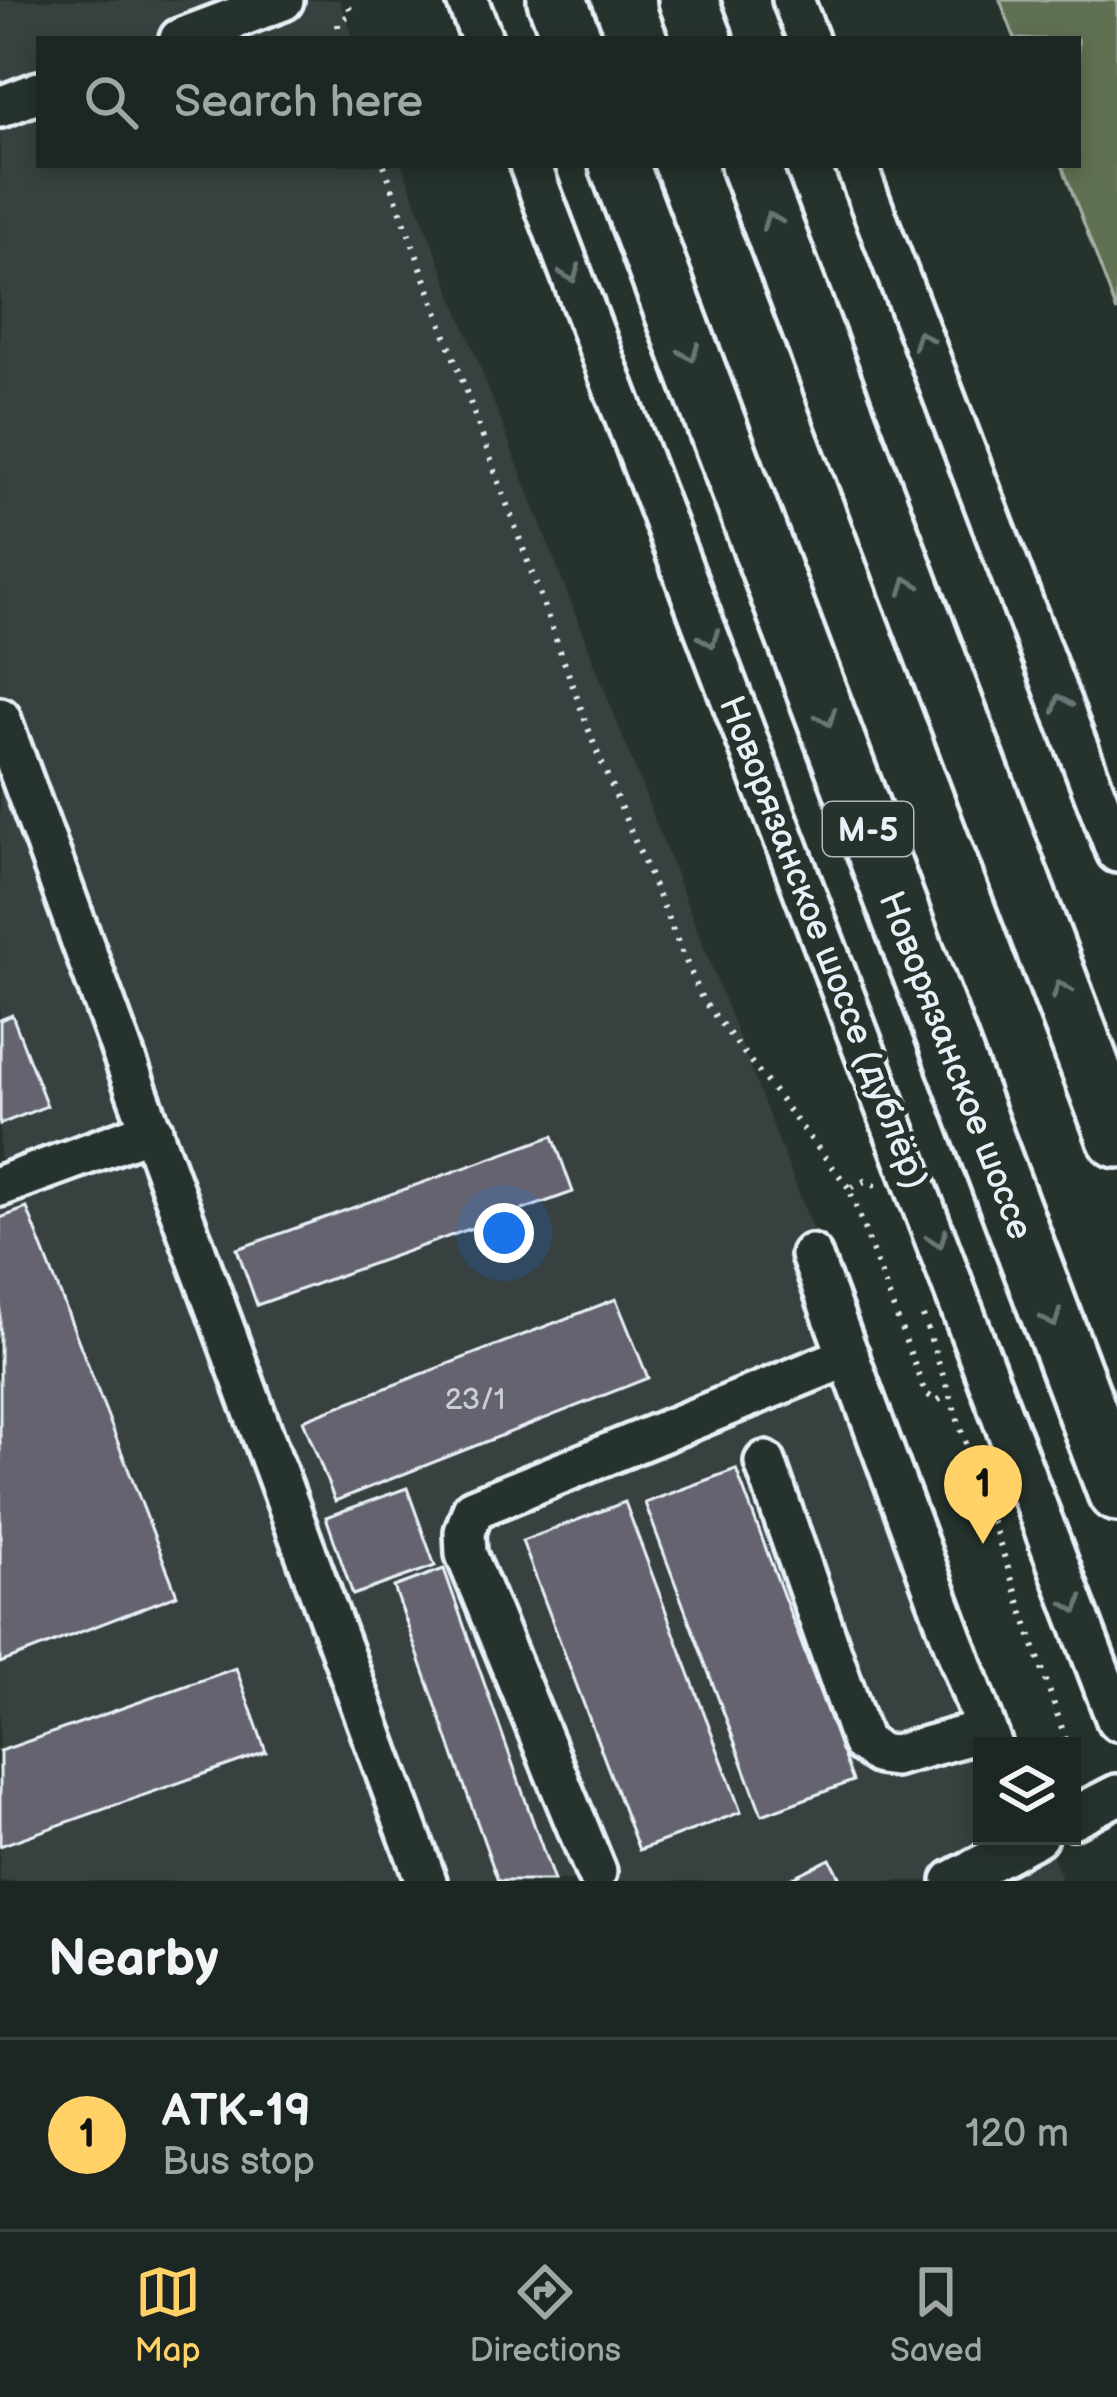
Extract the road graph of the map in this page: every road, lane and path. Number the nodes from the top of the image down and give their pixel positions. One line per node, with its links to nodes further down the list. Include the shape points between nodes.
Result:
1 (283, 0): 7 (street)
2 (347, 0): 8 (path, via 351,14 338,24)
3 (467, 0): 9 (street)
4 (557, 0): 10 (highway)
5 (688, 0): 11 (highway)
6 (794, 0): 12 (street)
7 (188, 36)
8 (339, 36)
9 (481, 36)
10 (571, 36)
11 (702, 36)
12 (807, 36)
13 (36, 93): 14 (street)
14 (0, 107)
15 (385, 168): 25 (path, via 595,747 702,999)
16 (531, 168): 33 (street, Новорязанское шоссе (дублёр), one-way to 33)
17 (620, 168): 32 (highway, Новорязанское шоссе / М-5, one-way to 32)
18 (751, 168): 23 (highway, one-way to 18)
19 (857, 168): 21 (street, one-way to 19)
20 (0, 718): 22 (street)
21 (1117, 852)
22 (152, 1130): 24 (street); 41 (street)
23 (1117, 1138)
24 (0, 1186)
25 (849, 1188): 26 (path, via 871,1180); 30 (path, via 925,1393 937,1401)
26 (879, 1201)
27 (812, 1255): 29 (street)
28 (917, 1299): 30 (path)
29 (849, 1356): 34 (street); 40 (street, via 472,1510 466,1554)
30 (948, 1394): 35 (path)
31 (765, 1462): 36 (street, via 862,1742 894,1756)
32 (1117, 1492)
33 (1117, 1720)
34 (989, 1737)
35 (1065, 1737)
36 (973, 1741)
37 (1117, 1795): 38 (street)
38 (1081, 1813)
39 (1017, 1845): 42 (street)
40 (596, 1872)
41 (426, 1881)
42 (952, 1881)

